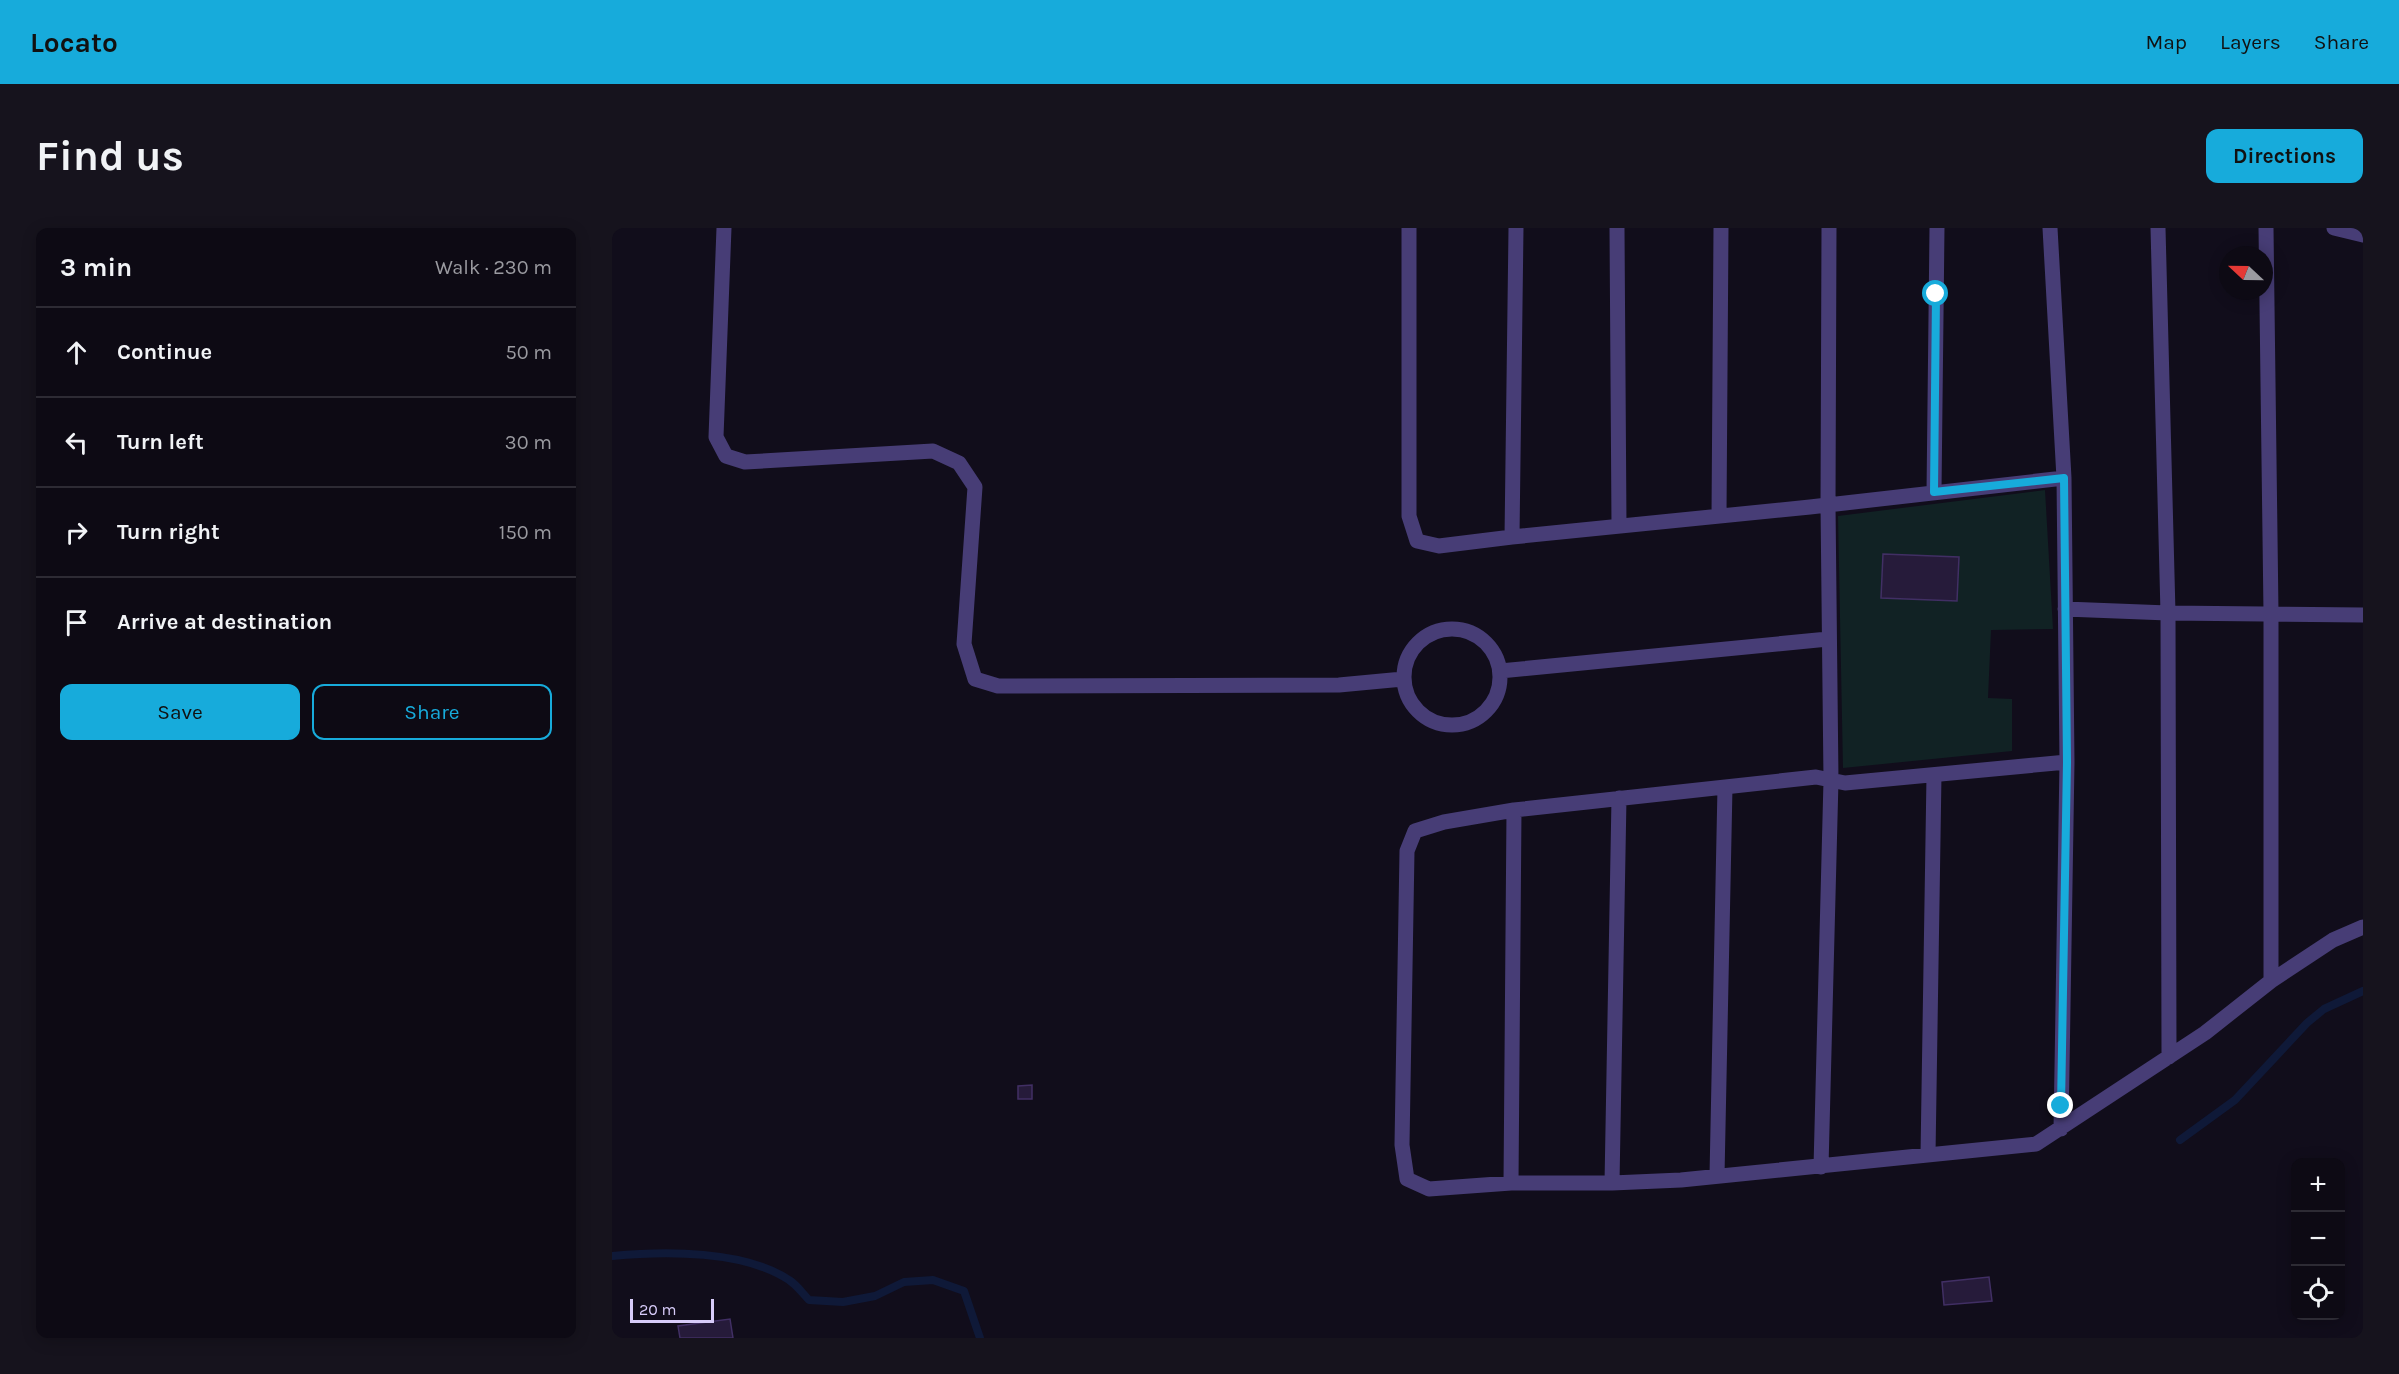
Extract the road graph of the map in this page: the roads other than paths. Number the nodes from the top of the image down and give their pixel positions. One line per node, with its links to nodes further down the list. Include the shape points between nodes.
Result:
1 (724, 228): 25 (street, via 716,437 726,456 745,462 933,451 959,463 975,487 963,644 975,679 998,686 1339,685)
2 (1409, 228): 18 (street, via 1409,516 1418,541 1439,546)
3 (1516, 228): 18 (street)
4 (1617, 228): 17 (street)
5 (1721, 228): 16 (street)
6 (1829, 228): 15 (street)
7 (1936, 228): 14 (street)
8 (2050, 228): 13 (street)
9 (2158, 228): 20 (street)
10 (2266, 228): 21 (street)
11 (2334, 228): 12 (street)
12 (2363, 235)
13 (2064, 478): 14 (street); 19 (street)
14 (1934, 492): 15 (street)
15 (1827, 505): 16 (street); 23 (street)
16 (1719, 516): 17 (street)
17 (1619, 526): 18 (street)
18 (1512, 537)
19 (2066, 609): 20 (street); 26 (street)
20 (2168, 613): 21 (street); 34 (street)
21 (2271, 613): 22 (street); 33 (street)
22 (2363, 615)
23 (1828, 639): 24 (street); 28 (street)
24 (1500, 671): 25 (street, via 1490,646 1480,638 1468,631 1441,630 1418,642); 25 (street, via 1494,701 1484,714 1455,726 1440,724 1420,713 1406,694)
25 (1403, 679)
26 (2067, 762): 27 (street); 35 (street)
27 (1934, 775): 28 (street, via 1845,783); 36 (street)
28 (1831, 780): 29 (street, via 1816,777); 37 (street)
29 (1725, 787): 30 (street); 38 (street)
30 (1619, 798): 31 (street); 40 (street)
31 (1514, 810): 39 (street); 39 (street, via 1415,831 1407,851 1402,1145 1407,1179 1429,1190)
32 (2363, 927): 33 (street, via 2333,940)
33 (2271, 981): 34 (street)
34 (2169, 1057): 35 (street)
35 (2061, 1129): 36 (street, via 2025,1146)
36 (1928, 1155): 37 (street)
37 (1821, 1167): 38 (street)
38 (1718, 1176): 40 (street)
39 (1510, 1183): 40 (street)
40 (1612, 1183)

